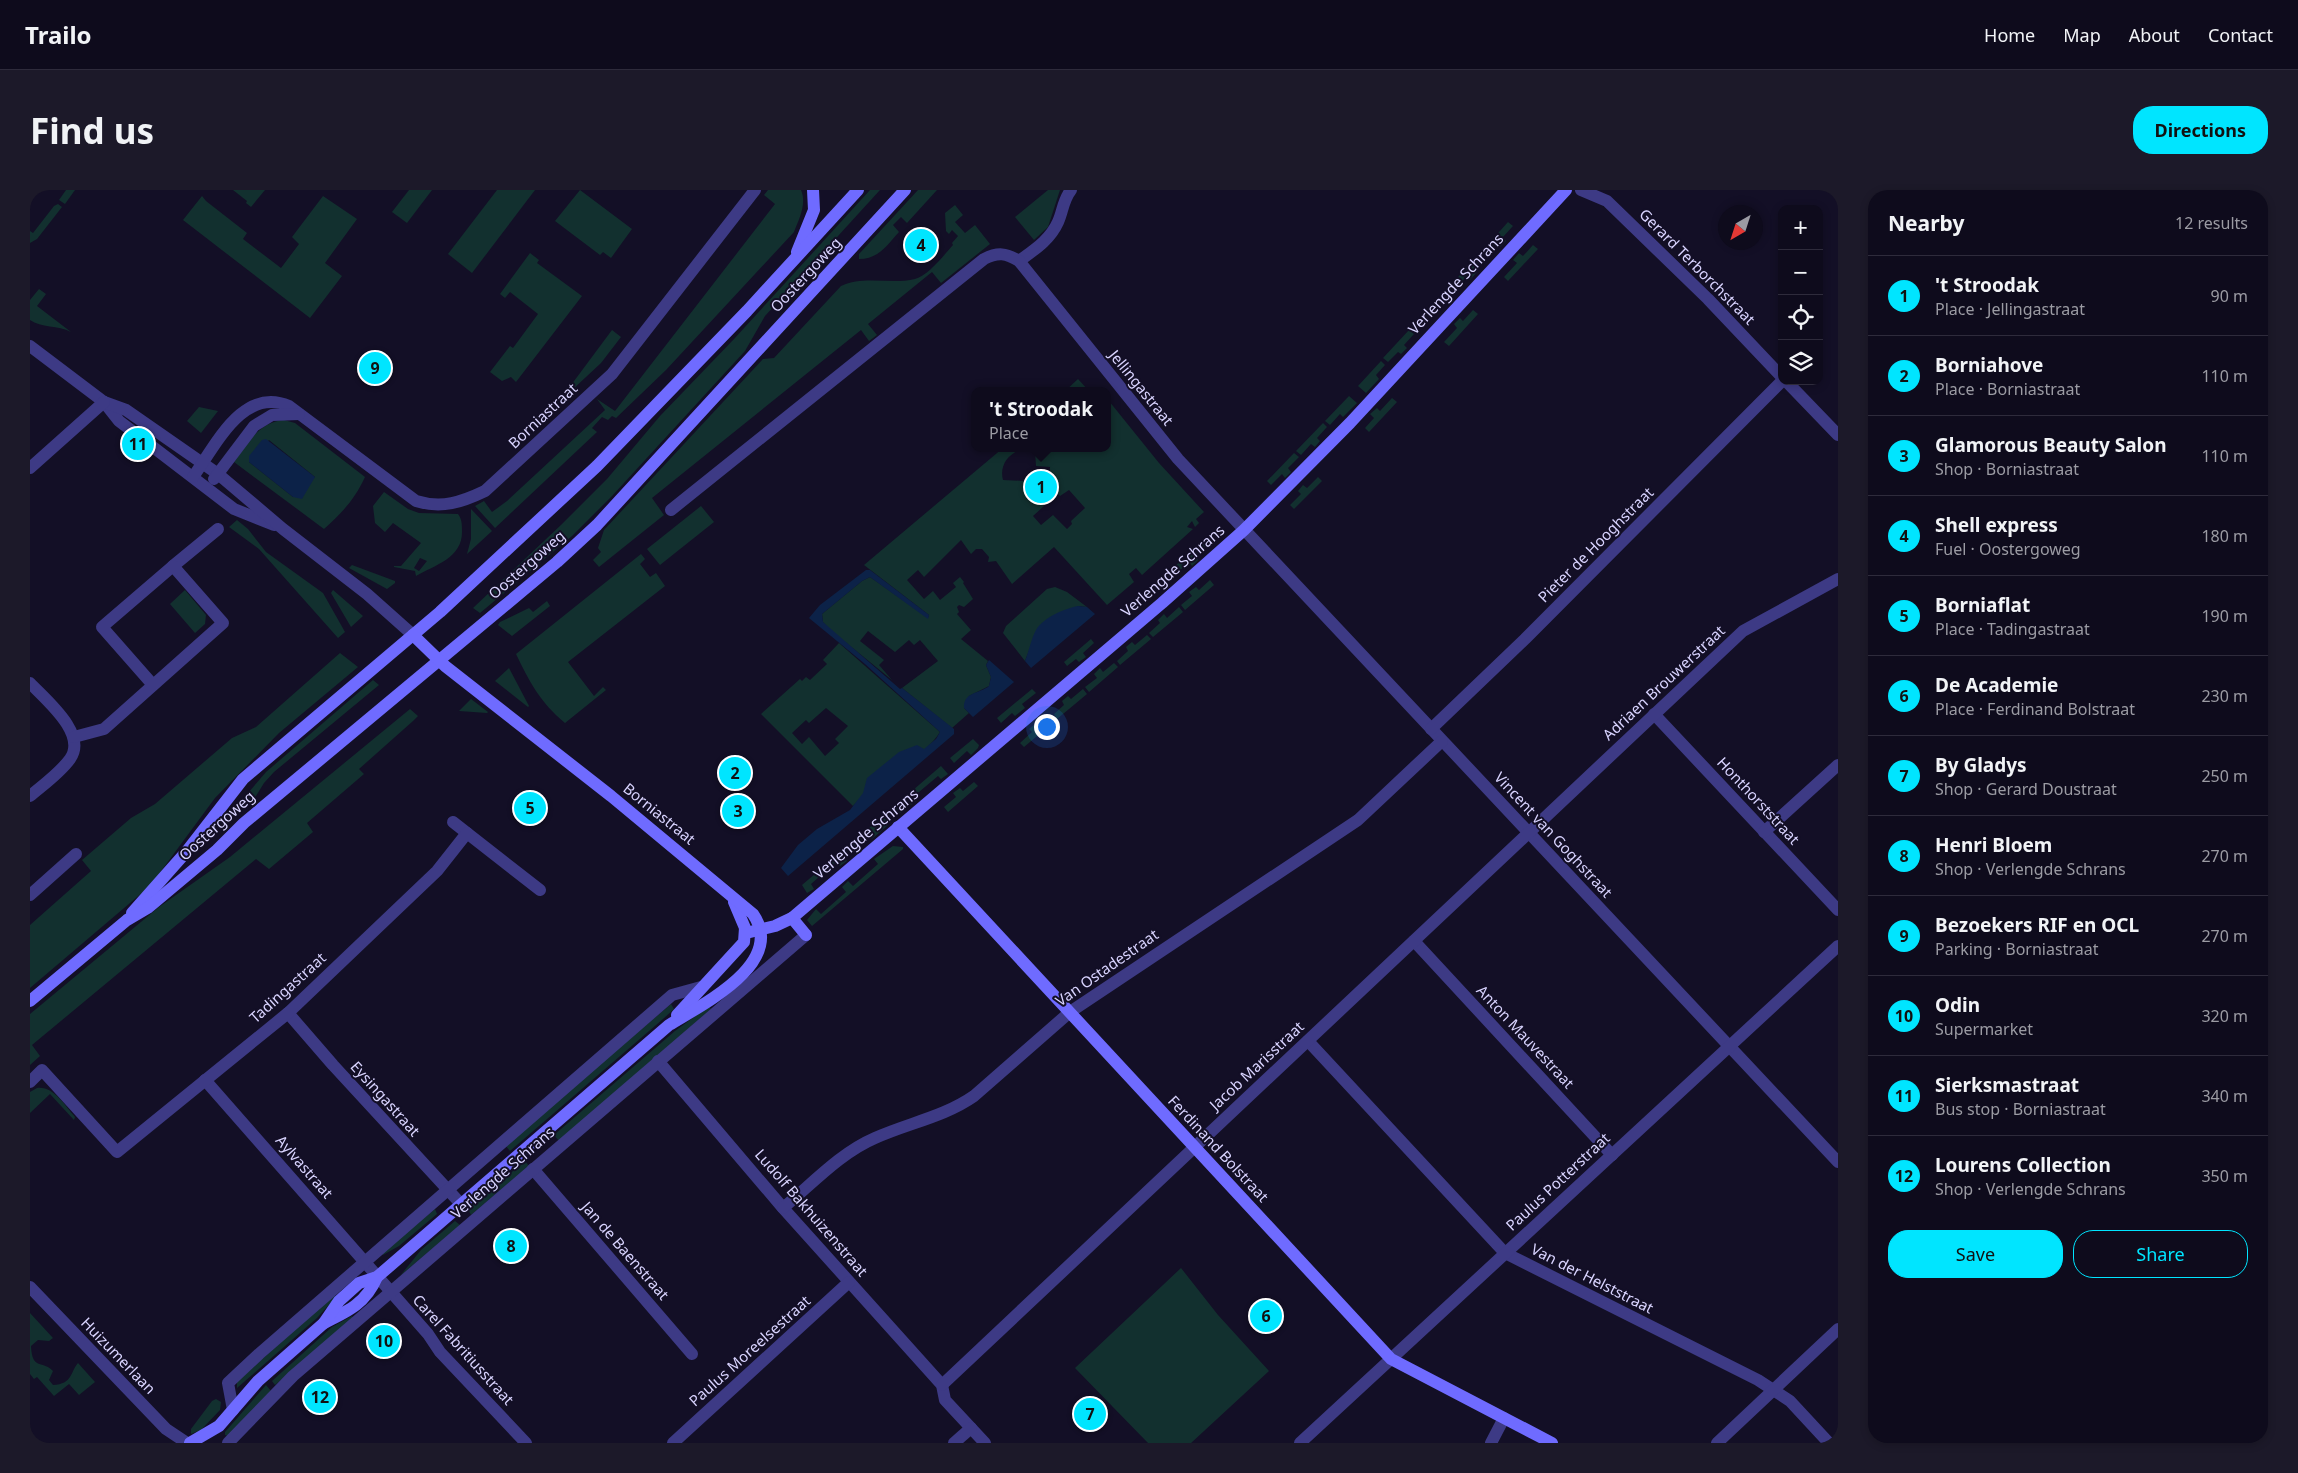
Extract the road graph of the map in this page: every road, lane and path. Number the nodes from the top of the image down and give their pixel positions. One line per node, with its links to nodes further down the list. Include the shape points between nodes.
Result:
1 (755, 190): 15 (street, Borniastraat, via 612,374 500,479 467,500 439,506 416,501)
2 (813, 190): 9 (street, via 814,210)
3 (858, 190): 9 (street, Oostergoweg)
4 (905, 190): 29 (street, Oostergoweg, via 597,525)
5 (1071, 190): 8 (street, via 1050,237)
6 (1566, 190): 25 (street, Verlengde Schrans, via 1350,423)
7 (1581, 190): 11 (street, Gerard Terborchstraat, via 1608,201)
8 (1019, 261): 22 (street, via 1001,253 984,259); 25 (street, Jellingastraat, via 1178,460)
9 (792, 263): 28 (street, Oostergoweg, via 597,466)
10 (30, 346): 14 (street, Borniastraat)
11 (1778, 373)
12 (1778, 385): 33 (street, Pieter de Hooghstraat)
13 (1790, 385): 16 (street)
14 (104, 402): 17 (street, Borniastraat, via 126,410); 18 (street); 20 (street, Borniastraat, via 120,420)
15 (299, 414): 17 (street, Borniastraat, via 278,401 261,402 247,408); 19 (street, via 272,416 254,426)
16 (1838, 435)
17 (203, 463): 19 (street, Borniastraat); 20 (street, Borniastraat)
18 (30, 468)
19 (218, 474): 21 (street); 24 (street, Borniastraat)
20 (193, 476): 21 (street, Borniastraat)
21 (208, 488): 24 (street, Borniastraat, via 234,509)
22 (671, 510)
23 (218, 529): 26 (street)
24 (283, 529): 28 (street, Borniastraat, via 368,594)
25 (1244, 530): 33 (street, Vincent van Goghstraat); 39 (street, Verlengde Schrans, via 1156,609)
26 (173, 566): 31 (street, via 224,623); 31 (street, via 102,627)
27 (1838, 579): 32 (street, Adriaen Brouwerstraat, via 1743,631)
28 (413, 635): 29 (street, Borniastraat); 49 (street, Oostergoweg, via 243,779 188,851)
29 (438, 660): 46 (street, Borniastraat, via 666,841); 49 (street, Oostergoweg, via 149,907)
30 (30, 683): 34 (street)
31 (153, 685): 34 (street, via 104,729)
32 (1654, 714): 40 (street, Honthorststraat); 42 (street, Adriaen Brouwerstraat)
33 (1431, 729): 35 (street, Vincent van Goghstraat)
34 (74, 737): 37 (street, via 76,744 72,758)
35 (1442, 740): 42 (street, Vincent van Goghstraat); 56 (street, Van Ostadestraat, via 1358,820)
36 (1838, 765): 40 (street)
37 (30, 796)
38 (453, 822): 41 (street)
39 (898, 827): 48 (street, Verlengde Schrans); 56 (street, Ferdinand Bolstraat)
40 (1764, 832): 47 (street, Honthorststraat)
41 (467, 833): 44 (street); 57 (street, Tadingastraat, via 437,871)
42 (1528, 833): 52 (street, Jacob Marisstraat); 60 (street, Vincent van Goghstraat)
43 (76, 854): 45 (street)
44 (540, 890)
45 (30, 895)
46 (734, 900): 50 (street, Borniastraat, via 753,914); 51 (street, Borniastraat)
47 (1838, 910)
48 (792, 918): 50 (street, Verlengde Schrans); 61 (street, Verlengde Schrans, via 806,935)
49 (127, 920): 55 (street, Oostergoweg)
50 (761, 930): 51 (street, Verlengde Schrans); 58 (street, Verlengde Schrans, via 761,947 751,965 716,996)
51 (746, 933): 54 (street, Verlengde Schrans, via 739,949)
52 (1414, 941): 59 (street, Jacob Marisstraat); 65 (street, Anton Mauvestraat)
53 (1838, 946): 60 (street, Paulus Potterstraat)
54 (701, 987): 58 (street, Verlengde Schrans); 68 (street, Verlengde Schrans, via 672,995)
55 (30, 1000)
56 (1070, 1012): 64 (street, Ferdinand Bolstraat); 70 (street, Van Ostadestraat, via 974,1096 957,1107 874,1138 843,1157)
57 (288, 1013): 62 (street, Tadingastraat); 68 (street, Eysingastraat, via 427,1170)
58 (669, 1025): 69 (street, Verlengde Schrans)
59 (1308, 1040): 64 (street, Jacob Marisstraat); 71 (street, Van der Helststraat)
60 (1729, 1046): 65 (street, Paulus Potterstraat); 66 (street, Vincent van Goghstraat)
61 (658, 1061): 67 (street, Verlengde Schrans); 70 (street, Ludolf Bakhuizenstraat)
62 (205, 1080): 63 (street, Tadingastraat, via 117,1152 42,1070); 72 (street, Aylvastraat)
63 (30, 1082)
64 (1195, 1148): 79 (street, Ferdinand Bolstraat); 80 (street, Jacob Marisstraat)
65 (1612, 1154): 71 (street, Paulus Potterstraat)
66 (1838, 1162)
67 (533, 1169): 76 (street, Verlengde Schrans); 78 (street, Jan de Baenstraat)
68 (448, 1189): 69 (street, Eysingastraat); 72 (street, Verlengde Schrans)
69 (461, 1204): 73 (street, Verlengde Schrans)
70 (783, 1208): 74 (street, Ludolf Bakhuizenstraat)
71 (1505, 1253): 79 (street, Paulus Potterstraat); 81 (street, Van der Helststraat)
72 (364, 1262): 73 (street, Aylvastraat); 82 (street, Verlengde Schrans, via 228,1383)
73 (377, 1277): 76 (street, Carel Fabritiusstraat); 82 (street, Verlengde Schrans, via 370,1293 349,1311 324,1323 258,1381)
74 (849, 1282): 80 (street, Ludolf Bakhuizenstraat); 91 (street, Paulus Moreelsestraat)
75 (30, 1287): 86 (street, Huizumerlaan, via 166,1429)
76 (390, 1292): 89 (street, Verlengde Schrans, via 293,1376); 90 (street, Carel Fabritiusstraat, via 440,1352)
77 (1838, 1329): 81 (street)
78 (692, 1354)
79 (1391, 1359): 83 (street, Ferdinand Bolstraat); 94 (street, Paulus Potterstraat)
80 (942, 1385): 85 (street, Ludolf Bakhuizenstraat, via 945,1400)
81 (1773, 1390): 97 (street); 98 (street, Van der Helststraat, via 1790,1401)
82 (232, 1410): 84 (street, Verlengde Schrans)
83 (1504, 1418): 95 (street); 96 (street, Ferdinand Bolstraat)
84 (219, 1426): 87 (street, Verlengde Schrans); 88 (street, Verlengde Schrans)
85 (971, 1428): 92 (street); 93 (street, Ludolf Bakhuizenstraat)
86 (187, 1443)
87 (190, 1443)
88 (212, 1443)
89 (228, 1443)
90 (526, 1443)
91 (673, 1443)
92 (954, 1443)
93 (985, 1443)
94 (1300, 1443)
95 (1491, 1443)
96 (1552, 1443)
97 (1716, 1443)
98 (1829, 1443)

